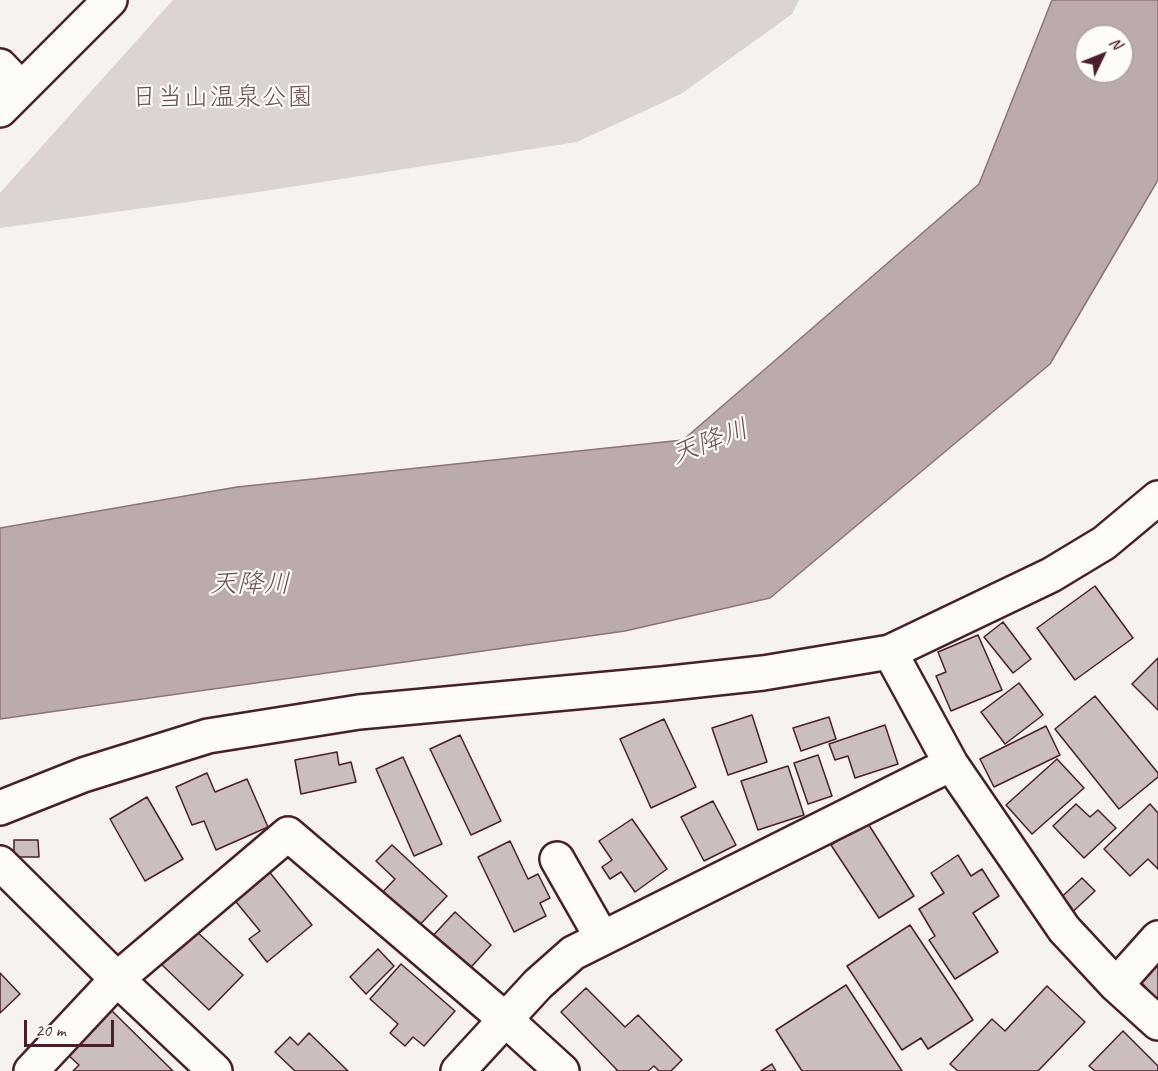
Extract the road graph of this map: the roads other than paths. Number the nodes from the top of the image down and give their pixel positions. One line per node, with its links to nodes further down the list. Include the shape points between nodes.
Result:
1 (110, 0): 2 (street)
2 (7, 88)
3 (1158, 498): 4 (street, via 1104,543 1052,575)
4 (890, 652): 5 (street); 6 (street, via 763,673 359,711 207,736 83,775)
5 (951, 764): 9 (street); 12 (street, via 1064,929)
6 (0, 808)
7 (557, 859): 9 (street)
8 (0, 863): 11 (street)
9 (602, 938): 13 (street, via 573,953)
10 (1158, 938): 12 (street)
11 (117, 979): 13 (street, via 288,834); 15 (street); 16 (street)
12 (1116, 985): 14 (street)
13 (506, 1020): 17 (street); 18 (street)
14 (1158, 1023)
15 (31, 1071)
16 (215, 1071)
17 (458, 1071)
18 (562, 1071)

